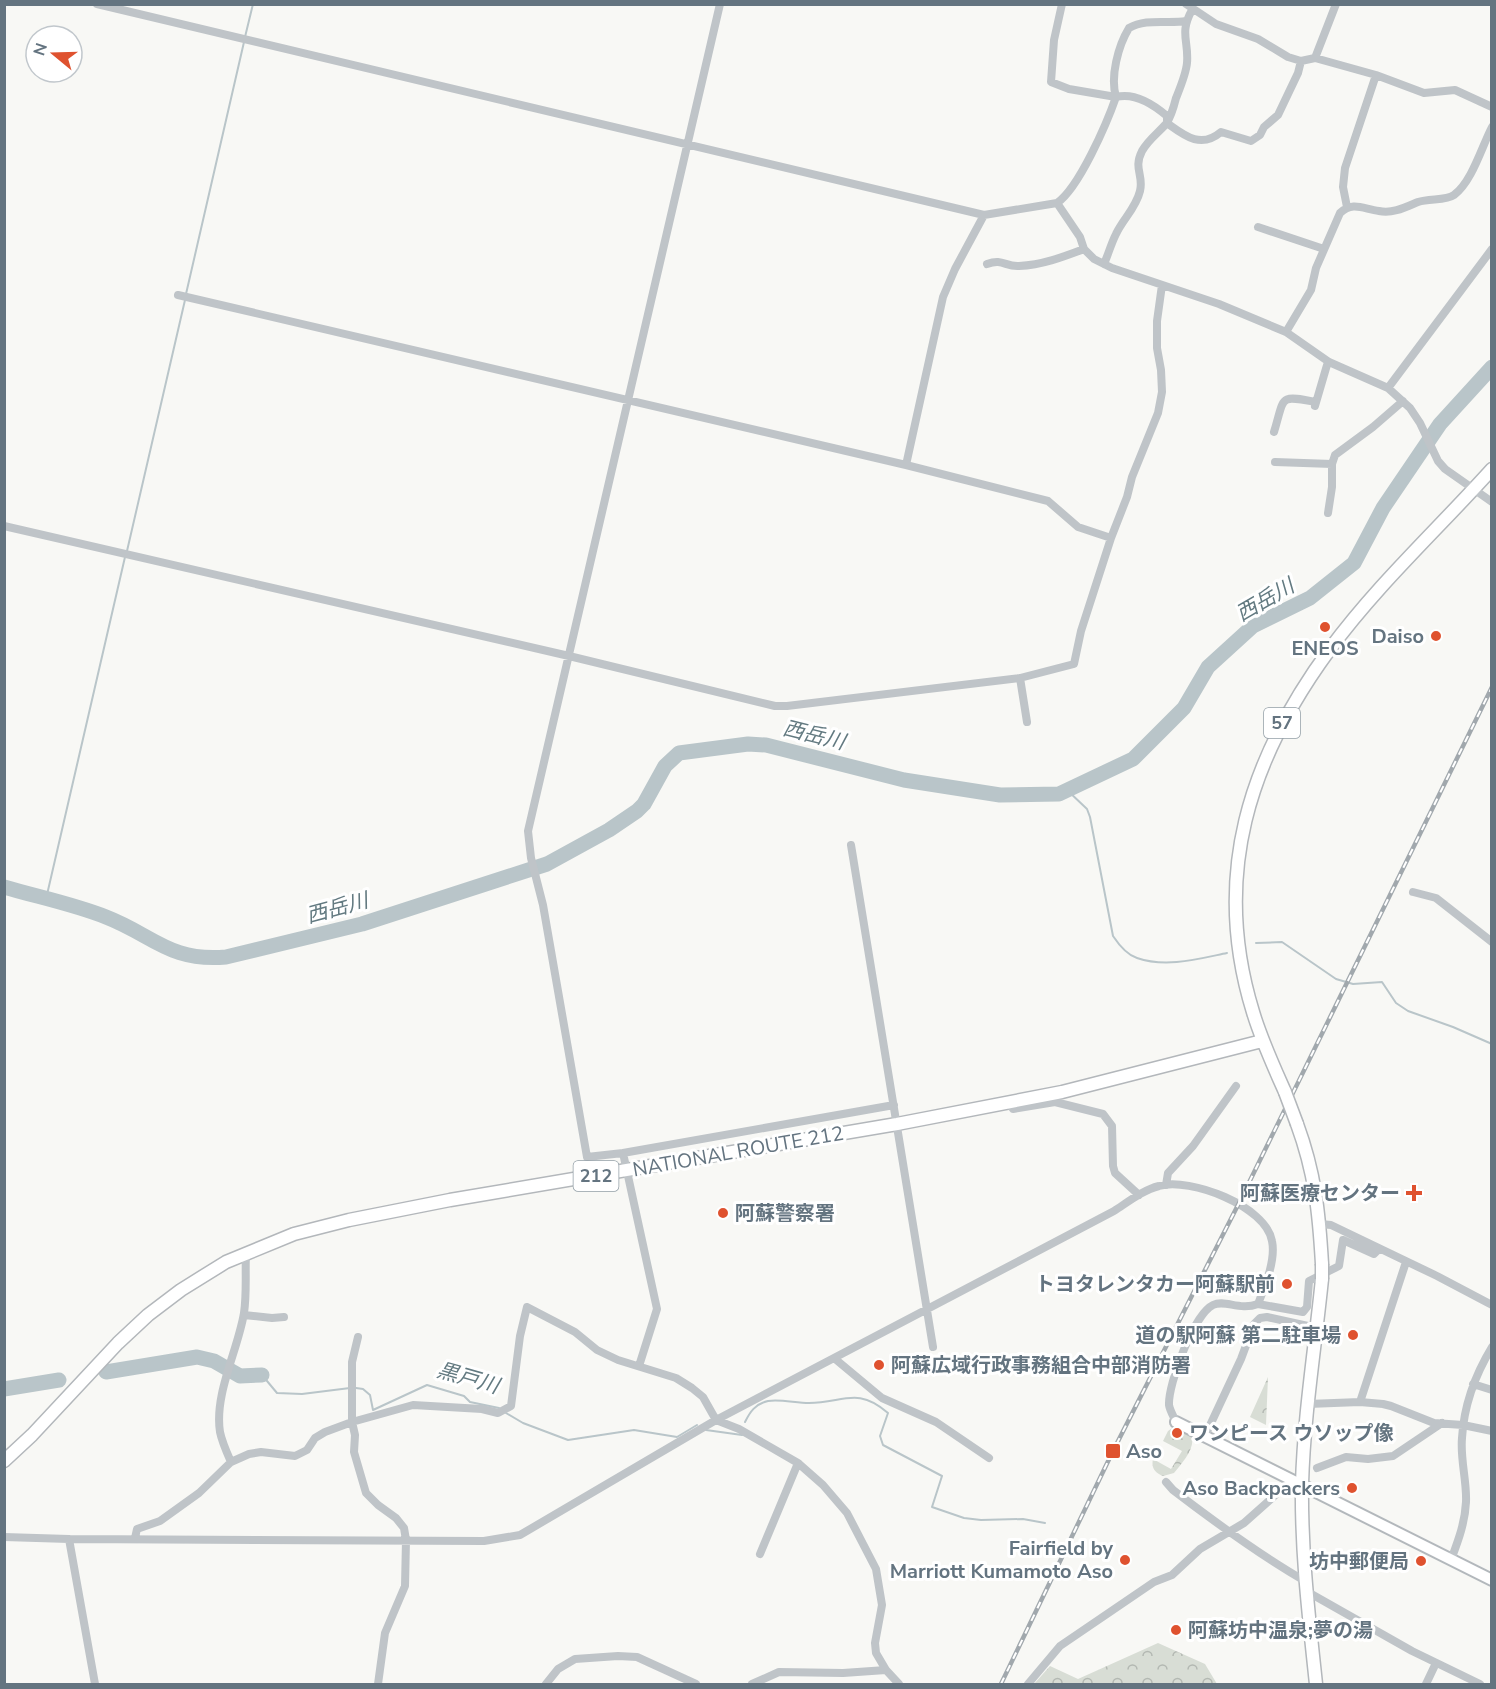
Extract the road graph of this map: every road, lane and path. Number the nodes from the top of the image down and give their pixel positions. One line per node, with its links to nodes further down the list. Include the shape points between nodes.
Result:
1 (97, 4): 14 (street)
2 (720, 4): 14 (street)
3 (1062, 4): 10 (street, via 1051,82)
4 (1336, 4): 7 (street)
5 (1189, 7): 6 (street); 8 (street, via 1216,24 1258,39)
6 (1186, 21): 10 (street, via 1145,22 1129,28 1117,60); 12 (street, via 1186,68)
7 (1315, 57): 8 (street); 9 (street)
8 (1301, 61): 12 (street, via 1278,115 1251,141 1221,132 1214,139 1197,140)
9 (1376, 75): 11 (street, via 1424,93 1455,90); 17 (street, via 1345,168)
10 (1116, 98): 12 (street, via 1125,95 1146,101 1167,116); 16 (street, via 1083,168 1065,197)
11 (1491, 107)
12 (1167, 123): 24 (street, via 1142,152 1137,170 1141,189 1131,213 1116,232)
13 (1491, 127): 15 (street)
14 (687, 143): 18 (street); 30 (street)
15 (1487, 146): 17 (street, via 1453,196 1381,212)
16 (1057, 202): 18 (street); 20 (street)
17 (1347, 207): 21 (street, via 1340,213)
18 (984, 215): 35 (street, via 943,297)
19 (1257, 227): 21 (street)
20 (1084, 249): 23 (street, via 1041,264); 24 (street)
21 (1324, 249): 27 (street, via 1311,290)
22 (1491, 249): 29 (street)
23 (987, 264)
24 (1104, 264): 25 (street)
25 (1162, 285): 27 (street); 41 (street, via 1157,321 1162,392 1158,413)
26 (178, 294): 30 (street)
27 (1286, 332): 28 (street)
28 (1329, 362): 29 (street); 32 (street, via 1316,404 1286,399)
29 (1388, 388): 31 (street)
30 (628, 400): 35 (street); 42 (street)
31 (1403, 401): 34 (street, via 1335,455); 37 (street, via 1420,423 1438,461)
32 (1274, 432)
33 (1275, 462): 34 (street)
34 (1332, 464): 39 (street)
35 (906, 465): 41 (street, via 1048,501 1078,527)
36 (1491, 469): 37 (highway, 57)
37 (1474, 489): 38 (street); 48 (highway, 57, via 1331,647 1283,720 1257,778 1240,844 1236,904 1244,976)
38 (1491, 502)
39 (1328, 513)
40 (4, 526): 42 (street)
41 (1111, 538): 43 (street, via 1074,664)
42 (569, 656): 43 (street, via 775,706); 53 (street, via 528,831 587,1157)
43 (1020, 678): 44 (street)
44 (1027, 722)
45 (851, 845): 51 (street)
46 (1413, 892): 47 (street, via 1436,898)
47 (1491, 942)
48 (1262, 1041): 50 (highway, NATIONAL ROUTE 212 / 212); 57 (highway, 57, bridge, via 1309,1158)
49 (1236, 1086): 55 (street, via 1193,1146 1168,1173)
50 (1009, 1102): 52 (highway, NATIONAL ROUTE 212 / 212); 56 (street, via 1012,1109 1054,1102 1103,1114 1112,1126 1115,1173)
51 (894, 1105): 52 (street); 53 (street)
52 (897, 1124): 54 (highway, NATIONAL ROUTE 212 / 212); 63 (street)
53 (623, 1153): 54 (street)
54 (626, 1171): 59 (highway, NATIONAL ROUTE 212 / 212, via 349,1220); 71 (street, via 657,1309)
55 (1166, 1185): 56 (street); 61 (street, via 1210,1191 1250,1211 1264,1224 1272,1242 1272,1256)
56 (1139, 1196): 63 (street)
57 (1320, 1224): 58 (street, via 1331,1225); 66 (highway, 57, bridge, via 1322,1279)
58 (1379, 1249): 60 (street); 61 (street, via 1374,1254 1343,1240 1338,1266 1310,1281 1303,1312)
59 (246, 1252): 64 (street); 84 (highway, NATIONAL ROUTE 212 / 212, via 148,1315)
60 (1406, 1262): 62 (street); 74 (street)
61 (1258, 1304): 78 (street, via 1248,1308 1216,1303 1206,1309 1173,1375 1169,1407)
62 (1491, 1305)
63 (927, 1308): 68 (street); 70 (street)
64 (244, 1315): 65 (street); 85 (street, via 222,1398 220,1432)
65 (284, 1317)
66 (1317, 1328): 75 (highway, 57); 82 (street, via 1264,1316 1256,1321)
67 (358, 1337): 77 (street, via 351,1362)
68 (933, 1347)
69 (1491, 1347): 72 (street)
70 (834, 1358): 76 (street); 83 (street, via 882,1398 936,1422)
71 (639, 1366): 76 (street, via 676,1378 692,1388 703,1397); 77 (street, via 597,1350 575,1332 527,1307 511,1406 498,1413 413,1405)
72 (1473, 1384): 73 (street); 80 (street)
73 (1491, 1390)
74 (1360, 1402): 75 (street); 79 (street, via 1391,1406)
75 (1308, 1404): 89 (highway, 57)
76 (716, 1420): 86 (street); 95 (street, via 520,1535 484,1541)
77 (352, 1422): 85 (street, via 325,1432 295,1456 261,1452); 95 (street, via 354,1452 366,1493 396,1518 404,1528)
78 (1176, 1422): 82 (main road)
79 (1443, 1423): 80 (street); 87 (street, via 1393,1456 1346,1457)
80 (1463, 1425): 81 (street); 97 (street, via 1466,1503 1461,1533)
81 (1491, 1431)
82 (1205, 1436): 89 (main road)
83 (989, 1458)
84 (4, 1461)
85 (231, 1462): 94 (street, via 199,1493 160,1521 137,1529)
86 (798, 1463): 96 (street); 101 (street, via 847,1513 876,1569 882,1605 876,1653)
87 (1317, 1468)
88 (1166, 1482): 91 (street)
89 (1302, 1485): 97 (main road); 99 (highway, 57)
90 (1281, 1490): 91 (street, via 1244,1523)
91 (1227, 1532): 99 (street); 108 (street, via 1200,1549 1172,1575 1154,1582 1060,1646)
92 (4, 1537): 93 (street)
93 (69, 1539): 94 (street); 102 (street)
94 (135, 1539): 95 (street)
95 (406, 1540): 103 (street, via 405,1586 385,1633)
96 (760, 1554)
97 (1450, 1560): 98 (main road)
98 (1491, 1580)
99 (1306, 1586): 100 (street); 109 (highway, 57)
100 (1436, 1663): 110 (street); 111 (street)
101 (886, 1670): 106 (street, via 779,1672); 107 (street)
102 (95, 1684)
103 (378, 1684)
104 (546, 1684): 105 (street, via 558,1669 575,1659 618,1656 637,1657)
105 (696, 1684)
106 (752, 1684)
107 (898, 1684)
108 (1028, 1684)
109 (1316, 1684)
110 (1426, 1684)
111 (1480, 1684)

